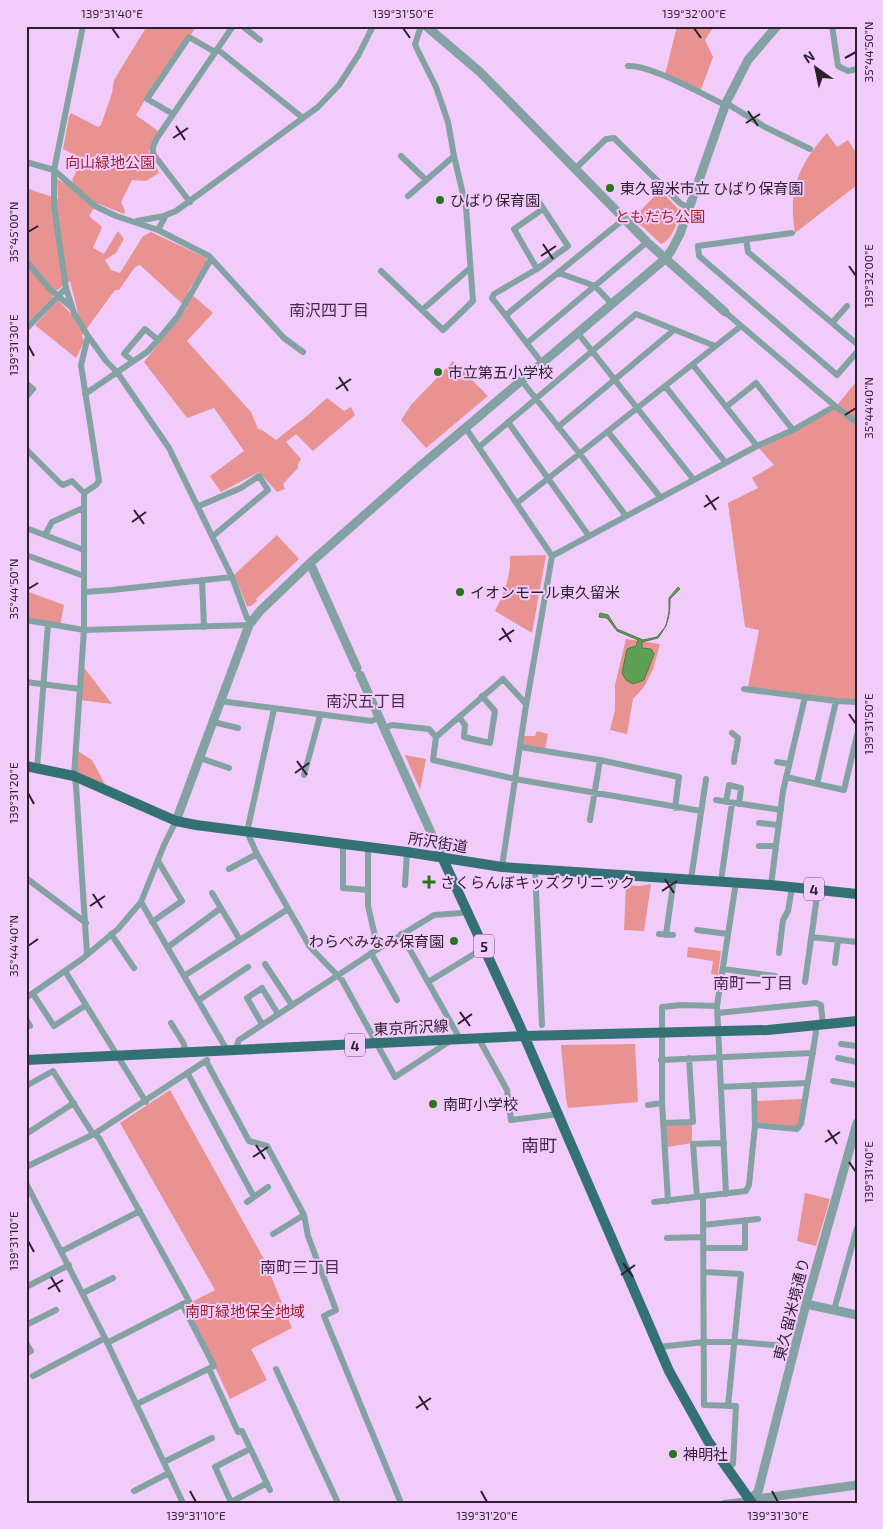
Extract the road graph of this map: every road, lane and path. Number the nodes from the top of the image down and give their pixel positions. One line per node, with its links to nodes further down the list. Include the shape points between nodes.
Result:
1 (83, 26): 21 (street)
2 (233, 26): 10 (street)
3 (242, 26): 9 (street)
4 (373, 26): 15 (street, via 339,85)
5 (421, 26): 18 (street, via 415,44 446,114)
6 (426, 26): 20 (street, via 480,72)
7 (778, 26): 13 (street, via 748,60)
8 (832, 26): 12 (street, via 838,66 848,71)
9 (260, 40)
10 (216, 51): 14 (street); 14 (street, via 189,37 147,99); 15 (street)
11 (628, 66): 13 (street, via 658,73)
12 (857, 70)
13 (725, 104): 16 (street); 27 (street)
14 (173, 114): 25 (street, via 152,152)
15 (303, 118): 25 (street)
16 (810, 149)
17 (401, 156): 22 (street)
18 (454, 156): 22 (street); 38 (street, via 466,207)
19 (26, 162): 21 (street)
20 (575, 169): 27 (street, via 606,139 614,138); 29 (street)
21 (54, 170): 30 (street, via 95,206); 43 (street, via 54,206)
22 (426, 180): 23 (street)
23 (408, 196)
24 (535, 196): 26 (street)
25 (190, 202): 28 (street)
26 (543, 209): 39 (street, via 514,229); 39 (street, via 568,246)
27 (689, 209): 36 (street, via 678,240)
28 (166, 215): 30 (street); 31 (street)
29 (624, 220): 34 (street); 41 (street)
30 (136, 221): 31 (street)
31 (158, 230): 35 (street)
32 (792, 233): 33 (street)
33 (746, 239): 51 (street, via 748,252); 63 (street, via 698,246 699,256 837,375)
34 (647, 242): 36 (street); 42 (street)
35 (211, 259): 57 (street, via 178,316); 61 (street, via 284,338)
36 (664, 259): 45 (street); 49 (street)
37 (26, 261): 44 (street)
38 (469, 269): 48 (street); 48 (street, via 473,301 442,330)
39 (537, 269): 50 (street, via 494,294 492,298)
40 (381, 270): 48 (street)
41 (559, 273): 42 (street); 50 (street)
42 (595, 286): 45 (street); 58 (street)
43 (66, 288): 44 (street); 47 (street)
44 (57, 296): 47 (street); 53 (street)
45 (611, 304): 55 (street)
46 (847, 306): 51 (street)
47 (73, 309): 56 (street)
48 (422, 310)
49 (724, 312): 52 (street)
50 (506, 315): 58 (street)
51 (832, 323): 59 (street)
52 (741, 326): 60 (street); 75 (street)
53 (26, 329)
54 (674, 330): 60 (street); 62 (street, via 636,314); 69 (street)
55 (577, 332): 62 (street); 65 (street)
56 (88, 336): 67 (street); 72 (street, via 81,365)
57 (158, 340): 64 (street); 64 (street, via 144,329 124,354)
58 (527, 343): 65 (street)
59 (857, 344)
60 (715, 346): 66 (street)
61 (303, 352)
62 (592, 352): 69 (street); 74 (street)
63 (857, 352)
64 (133, 362): 67 (street)
65 (542, 363): 68 (street)
66 (692, 365): 71 (street); 76 (street)
67 (117, 372): 72 (street); 94 (street, via 166,442)
68 (520, 380): 74 (street); 80 (street)
69 (615, 380): 77 (street); 81 (street)
70 (26, 383): 73 (street, via 33,389)
71 (665, 386): 77 (street); 88 (street)
72 (85, 394): 91 (street, via 99,481)
73 (26, 397)
74 (535, 399): 78 (street); 81 (street)
75 (835, 406): 79 (street); 82 (street)
76 (726, 407): 82 (street, via 756,383); 85 (street)
77 (638, 408): 83 (street); 90 (street)
78 (508, 422): 84 (street); 89 (street)
79 (857, 423)
80 (466, 427): 84 (street); 104 (street)
81 (558, 427): 87 (street)
82 (793, 430): 85 (street)
83 (608, 432): 87 (street); 92 (street)
84 (479, 446): 93 (street)
85 (757, 446): 88 (street)
86 (26, 449): 91 (street, via 60,483 72,481)
87 (580, 454): 89 (street); 96 (street)
88 (726, 463): 90 (street)
89 (548, 479): 93 (street); 100 (street)
90 (694, 480): 92 (street)
91 (84, 493): 95 (street)
92 (661, 498): 96 (street)
93 (517, 503): 103 (street)
94 (199, 506): 99 (street); 99 (street, via 241,488 259,476 268,490)
95 (83, 508): 98 (street, via 52,522); 101 (street)
96 (626, 516): 100 (street)
97 (26, 528): 98 (street)
98 (45, 535): 101 (street)
99 (213, 536): 106 (street)
100 (589, 536): 103 (street)
101 (84, 550): 105 (street)
102 (26, 555): 105 (street)
103 (552, 556): 123 (street)
104 (310, 563): 110 (street); 127 (street)
105 (84, 576): 108 (street)
106 (232, 577): 107 (street); 110 (street)
107 (202, 580): 108 (street); 112 (street)
108 (85, 592): 113 (street)
109 (26, 620): 111 (street)
110 (250, 623): 112 (street); 120 (street)
111 (48, 624): 113 (street); 115 (street)
112 (204, 627): 113 (street)
113 (84, 630): 116 (street)
114 (26, 682): 115 (street)
115 (43, 684): 116 (street); 140 (street)
116 (80, 689): 143 (street)
117 (744, 689): 119 (street)
118 (482, 696): 123 (street, via 503,679); 126 (street); 126 (street, via 495,711 490,743 464,737 466,724)
119 (804, 697): 121 (street); 139 (street)
120 (220, 701): 124 (street); 128 (street)
121 (836, 702): 122 (street); 147 (street)
122 (857, 702)
123 (526, 704): 134 (street)
124 (274, 709): 125 (street); 158 (street)
125 (320, 716): 127 (street, via 371,721); 142 (street)
126 (459, 717): 133 (street)
127 (379, 718): 130 (street)
128 (213, 722): 129 (street); 135 (street)
129 (238, 728)
130 (384, 728): 133 (street, via 392,725 429,730); 165 (street)
131 (732, 732): 137 (street, via 738,738)
132 (857, 734): 147 (street, via 844,790)
133 (436, 737): 145 (street, via 432,760)
134 (520, 748): 136 (street); 145 (street)
135 (200, 758): 141 (street); 155 (street)
136 (600, 760): 148 (street); 151 (street, via 678,777)
137 (734, 762)
138 (777, 762): 139 (street)
139 (789, 764): 144 (street)
140 (32, 768): 143 (main road, 所沢街道 / 4)
141 (229, 768)
142 (304, 775)
143 (74, 776): 155 (main road, 所沢街道 / 4); 187 (street)
144 (786, 777): 147 (street); 152 (street)
145 (515, 779): 148 (street); 167 (street)
146 (706, 780): 153 (street)
147 (816, 784)
148 (594, 794): 151 (street); 154 (street)
149 (716, 800): 150 (street)
150 (732, 803): 152 (street); 173 (street, via 727,819)
151 (675, 808): 153 (street)
152 (780, 810): 157 (street)
153 (701, 812): 172 (street)
154 (590, 820)
155 (176, 821): 158 (main road, 所沢街道 / 4); 166 (street)
156 (758, 822): 157 (street)
157 (778, 825): 161 (street)
158 (247, 832): 159 (main road, 所沢街道 / 4); 164 (street)
159 (343, 844): 162 (main road, 所沢街道 / 4); 179 (street, via 343,888)
160 (759, 846): 161 (street)
161 (776, 846): 176 (street)
162 (368, 847): 163 (main road, 所沢街道 / 4); 179 (street)
163 (406, 852): 165 (main road, 所沢街道 / 4); 175 (street)
164 (257, 854): 168 (street); 184 (street)
165 (442, 858): 167 (main road, 所沢街道 / 4); 185 (main road, 5)
166 (158, 861): 182 (street); 186 (street, via 182,901)
167 (502, 867): 169 (main road, 所沢街道 / 4)
168 (229, 869)
169 (535, 869): 171 (main road, 所沢街道 / 4); 225 (street)
170 (26, 878): 187 (street)
171 (674, 878): 172 (main road, 所沢街道 / 4); 192 (street)
172 (691, 879): 173 (main road, 所沢街道 / 4)
173 (721, 882): 174 (main road, 所沢街道 / 4)
174 (736, 882): 176 (main road, 所沢街道 / 4); 191 (street)
175 (406, 885)
176 (771, 885): 177 (main road, 所沢街道 / 4)
177 (792, 887): 178 (main road, 所沢街道 / 4); 200 (street, via 777,943)
178 (818, 889): 181 (main road, 所沢街道 / 4); 193 (street)
179 (368, 890): 199 (street, via 368,906)
180 (212, 893): 183 (street)
181 (857, 894)
182 (141, 902): 186 (street); 189 (street)
183 (221, 908): 194 (street); 197 (street)
184 (288, 909): 194 (street); 209 (street, via 310,947)
185 (467, 910): 190 (street, via 434,915); 198 (main road, 5)
186 (152, 922): 197 (street)
187 (86, 923): 202 (street)
188 (697, 930): 191 (street)
189 (111, 934): 202 (street); 206 (street)
190 (401, 934): 199 (street); 212 (street)
191 (728, 934): 207 (street)
192 (666, 935)
193 (811, 937): 195 (street); 213 (street)
194 (240, 940): 210 (street)
195 (838, 940): 196 (street); 203 (street)
196 (857, 942)
197 (168, 947): 210 (street)
198 (484, 948): 212 (street); 229 (main road, 5)
199 (378, 949): 201 (street)
200 (779, 952)
201 (371, 953): 209 (street); 217 (street)
202 (87, 954): 208 (street)
203 (835, 963)
204 (265, 964): 219 (street)
205 (248, 966): 216 (street)
206 (134, 968)
207 (723, 969): 211 (street); 220 (street)
208 (65, 972): 214 (street); 218 (street)
209 (339, 974): 219 (street); 232 (street)
210 (184, 976): 216 (street)
211 (775, 976)
212 (428, 982): 231 (street)
213 (805, 982)
214 (33, 994): 215 (street); 218 (street, via 54,1026)
215 (26, 998)
216 (199, 1000): 235 (street)
217 (397, 1000)
218 (86, 1005): 238 (street)
219 (292, 1005): 221 (street)
220 (718, 1009): 226 (street, via 816,1004 821,1005); 227 (street); 228 (street, via 682,1005 662,1008)
221 (278, 1014): 224 (street); 224 (street, via 262,988 246,998)
222 (857, 1021): 226 (main road, 東京所沢線 / 4)
223 (171, 1023): 236 (street, via 184,1044)
224 (262, 1024): 235 (street, via 239,1040)
225 (542, 1025)
226 (819, 1025): 227 (main road, 東京所沢線 / 4); 237 (street)
227 (719, 1032): 228 (main road, 東京所沢線 / 4); 240 (street)
228 (661, 1033): 229 (main road, 東京所沢線 / 4); 244 (street)
229 (524, 1036): 230 (main road, 東京所沢線 / 4); 257 (main road, 5)
230 (479, 1039): 231 (main road, 東京所沢線 / 4); 257 (street, via 507,1090 511,1120)
231 (456, 1040): 232 (main road, 東京所沢線 / 4); 232 (street, via 395,1077)
232 (377, 1044): 235 (main road, 東京所沢線 / 4)
233 (841, 1044): 234 (street)
234 (857, 1046)
235 (231, 1050): 239 (main road, 東京所沢線 / 4)
236 (185, 1052): 238 (main road, 東京所沢線 / 4); 239 (main road, 東京所沢線 / 4)
237 (813, 1053): 240 (street); 248 (street)
238 (118, 1056): 243 (main road, 東京所沢線 / 4); 253 (street)
239 (206, 1056): 246 (street); 274 (street, via 249,1141 267,1146)
240 (720, 1057): 241 (street); 252 (street)
241 (689, 1058): 244 (street); 258 (street, via 693,1122)
242 (838, 1058): 245 (street)
243 (26, 1060)
244 (661, 1060): 255 (street)
245 (857, 1062)
246 (188, 1074): 253 (street); 268 (street)
247 (833, 1081): 250 (street)
248 (808, 1083): 249 (street); 260 (street, via 801,1124 797,1129)
249 (754, 1085): 252 (street); 260 (street)
250 (857, 1085)
251 (26, 1086): 254 (street, via 53,1071)
252 (721, 1087): 263 (street)
253 (146, 1102): 262 (street)
254 (74, 1103): 261 (street); 262 (street)
255 (662, 1103): 256 (street); 258 (street)
256 (648, 1105)
257 (559, 1114): 299 (main road, 5)
258 (664, 1123): 270 (street)
259 (857, 1123): 290 (street, 東久留米境通り)
260 (755, 1125): 267 (street, via 749,1185 746,1192)
261 (26, 1134)
262 (94, 1134): 264 (street); 273 (street)
263 (724, 1143): 267 (street); 269 (street, via 694,1144)
264 (26, 1167)
265 (26, 1183): 283 (street)
266 (268, 1187): 268 (street)
267 (726, 1194): 269 (street)
268 (254, 1197): 271 (street)
269 (700, 1197): 270 (street); 277 (street)
270 (668, 1200): 272 (street)
271 (247, 1202)
272 (654, 1202)
273 (140, 1211): 283 (street); 289 (street, via 189,1300)
274 (304, 1215): 279 (street); 317 (street, via 308,1236 336,1310 324,1316)
275 (758, 1219): 276 (street)
276 (745, 1220): 277 (street); 282 (street, via 745,1248)
277 (703, 1225): 280 (street)
278 (857, 1228): 292 (street)
279 (273, 1234)
280 (703, 1237): 281 (street); 282 (street)
281 (667, 1238)
282 (704, 1248): 285 (street)
283 (62, 1251): 284 (street)
284 (69, 1265): 287 (street); 288 (street)
285 (704, 1272): 296 (street); 297 (street, via 741,1274)
286 (112, 1278): 288 (street)
287 (26, 1287)
288 (82, 1293): 295 (street)
289 (182, 1304): 295 (street); 302 (street, via 214,1366)
290 (806, 1304): 292 (street); 300 (street, 東久留米境通り)
291 (56, 1310): 294 (street)
292 (834, 1310): 293 (street)
293 (857, 1315)
294 (26, 1325)
295 (106, 1341): 304 (street); 305 (street)
296 (704, 1342): 297 (street); 299 (street); 306 (street, via 704,1405)
297 (734, 1342): 300 (street); 306 (street)
298 (26, 1343): 301 (street, via 30,1351)
299 (658, 1347): 310 (main road, 5, via 693,1418)
300 (796, 1347): 314 (street, 東久留米境通り, via 758,1492)
301 (26, 1354)
302 (209, 1368): 305 (street); 308 (street, via 238,1432 242,1431)
303 (276, 1370): 316 (street)
304 (33, 1376)
305 (137, 1404): 309 (street)
306 (728, 1406): 310 (street, via 736,1406 733,1464)
307 (212, 1438): 309 (street)
308 (250, 1449): 308 (street, via 269,1487 231,1502 215,1467)
309 (164, 1462): 311 (street)
310 (727, 1469): 314 (main road, 5)
311 (170, 1473): 313 (street); 315 (street)
312 (857, 1486): 314 (street)
313 (134, 1492)
314 (751, 1501): 318 (street)
315 (183, 1503)
316 (338, 1503)
317 (401, 1503)
318 (724, 1503)

